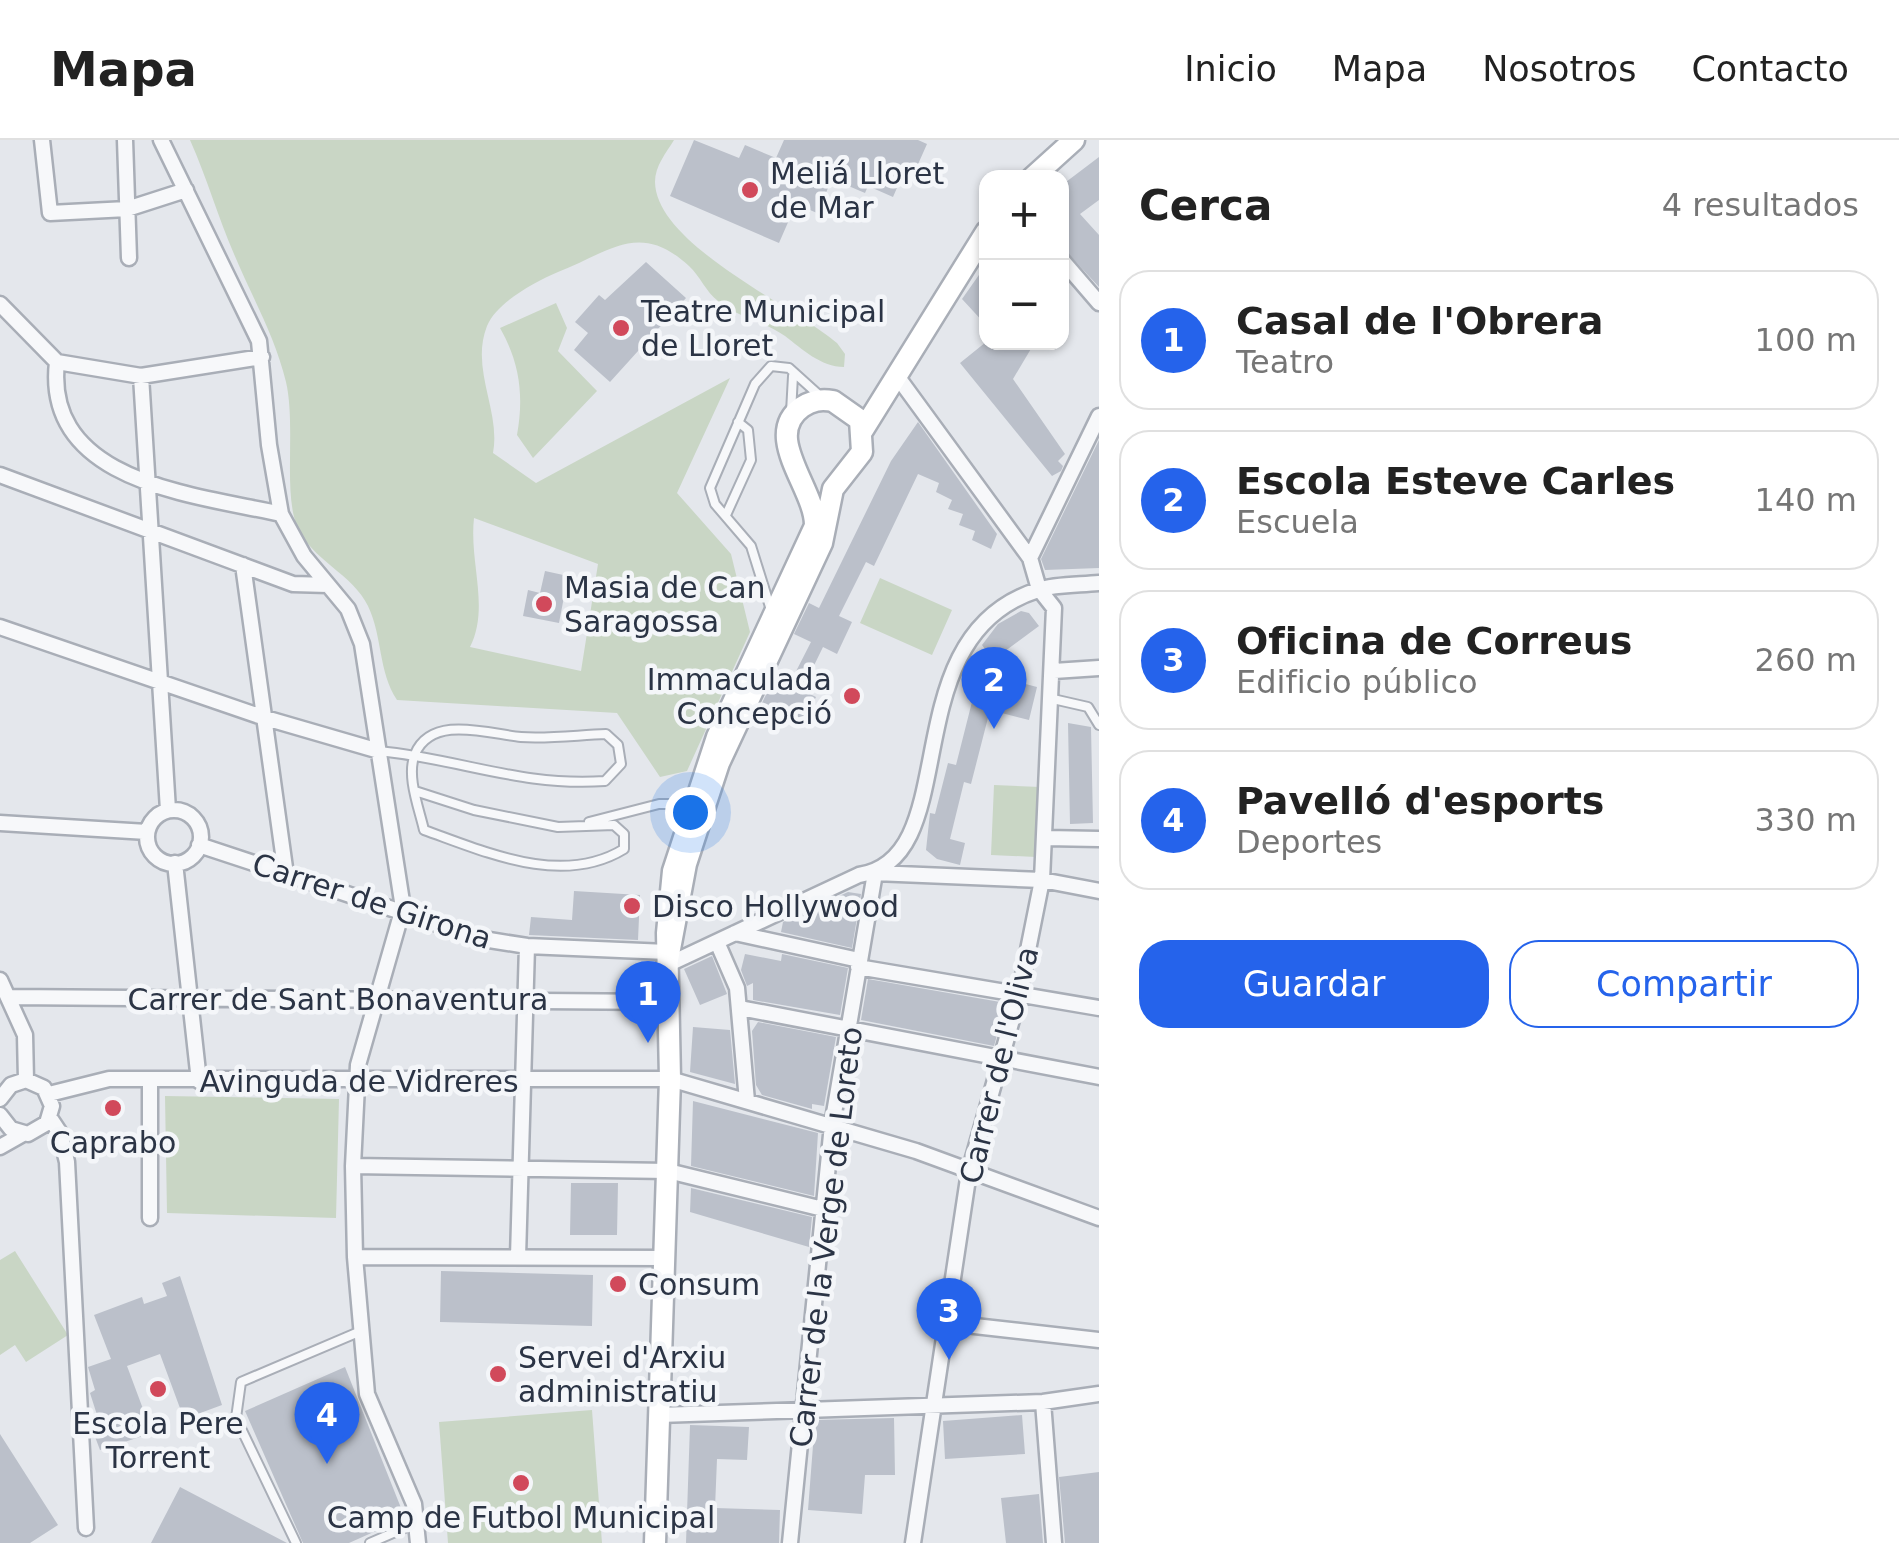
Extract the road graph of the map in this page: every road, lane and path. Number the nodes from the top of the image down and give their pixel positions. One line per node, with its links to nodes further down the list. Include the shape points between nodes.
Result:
1 (42, 140): 9 (street, via 50,213)
2 (125, 140): 9 (street)
3 (160, 140): 8 (street)
4 (1056, 140): 6 (main road)
5 (1074, 140): 7 (main road)
6 (1024, 170)
7 (1041, 170)
8 (186, 190): 9 (street); 17 (street, via 248,311)
9 (127, 208): 12 (street)
10 (979, 223): 16 (main road, via 936,289)
11 (979, 243): 16 (main road)
12 (129, 258)
13 (1069, 268): 14 (street)
14 (1099, 303)
15 (0, 304): 18 (street)
16 (908, 354): 21 (main road)
17 (262, 357): 19 (street); 31 (street)
18 (57, 362): 19 (street); 30 (street, via 58,393 74,434 116,470)
19 (141, 376): 30 (street)
20 (793, 376): 22 (lane); 24 (lane); 25 (lane, via 779,363 759,376)
21 (897, 376): 22 (main road, via 870,397); 26 (main road); 34 (street)
22 (834, 402): 24 (main road, via 807,403); 26 (main road)
23 (1099, 416): 34 (street)
24 (790, 420): 27 (main road, via 786,445)
25 (738, 422): 32 (lane, via 710,488); 32 (lane, via 748,430 752,455)
26 (863, 430): 28 (main road, via 862,452)
27 (796, 466): 28 (main road, via 818,476); 39 (main road, via 812,499 815,526)
28 (848, 470): 67 (main road, via 832,489 822,543 714,776 686,864)
29 (0, 475): 33 (street)
30 (148, 484): 31 (street); 33 (street)
31 (281, 514): 37 (street)
32 (726, 515): 39 (lane, via 751,546)
33 (151, 530): 35 (street); 43 (street)
34 (1030, 558): 38 (street, Carrer de l'Oliva)
35 (243, 565): 37 (street, via 293,584); 45 (street)
36 (1099, 583): 38 (street)
37 (328, 585): 47 (street, via 359,634)
38 (1039, 590): 42 (street, Carrer de l'Oliva, via 1054,608); 59 (street, via 972,632 950,671 912,840)
39 (774, 620): 50 (main road, via 716,737)
40 (0, 627): 43 (street)
41 (1099, 668): 42 (street)
42 (1054, 671): 44 (street, Carrer de l'Oliva)
43 (158, 682): 45 (street); 51 (street)
44 (1053, 699): 46 (lane, via 1088,707); 55 (street, Carrer de l'Oliva)
45 (262, 717): 47 (street); 60 (street)
46 (1099, 724)
47 (380, 751): 48 (lane); 63 (street)
48 (414, 756): 48 (lane, via 423,741 447,730 523,737 606,734 618,744 621,764 605,781 558,785); 49 (lane)
49 (415, 791): 53 (lane, via 541,824); 53 (lane, via 424,830 522,865 604,861 624,849 624,834 614,825)
50 (692, 804): 53 (lane, via 659,804); 67 (main road, via 672,871)
51 (168, 810): 54 (street); 57 (street, via 191,816)
52 (0, 823): 54 (street)
53 (585, 824)
54 (148, 832): 58 (street, via 153,854)
55 (1046, 838): 56 (street); 61 (street, Carrer de l'Oliva)
56 (1099, 839)
57 (199, 845): 58 (street); 60 (street, Carrer de Girona)
58 (175, 864): 72 (street)
59 (875, 873): 61 (street); 64 (street); 68 (street, Carrer de la Verge de Loreto)
60 (286, 875): 63 (street, Carrer de Girona)
61 (1042, 880): 62 (street); 70 (street, Carrer de l'Oliva)
62 (1099, 892)
63 (402, 914): 66 (street, Carrer de Girona); 73 (street)
64 (735, 934): 65 (street); 68 (street)
65 (718, 942): 67 (street); 76 (street)
66 (527, 946): 67 (street, Carrer de Girona); 74 (street)
67 (667, 958): 75 (main road)
68 (859, 963): 70 (street); 78 (street, Carrer de la Verge de Loreto)
69 (0, 980): 71 (street)
70 (1019, 995): 77 (street); 79 (street, Carrer de l'Oliva)
71 (8, 997): 72 (street, Carrer de Sant Bonaventura); 83 (street, via 25,1035)
72 (190, 997): 73 (street, Carrer de Sant Bonaventura); 85 (street)
73 (377, 999): 74 (street, Carrer de Sant Bonaventura); 84 (street)
74 (526, 1000): 75 (street, Carrer de Sant Bonaventura); 86 (street)
75 (667, 1002): 82 (main road)
76 (740, 1008): 78 (street); 89 (street)
77 (1099, 1008)
78 (850, 1028): 79 (street); 92 (street, Carrer de la Verge de Loreto)
79 (1002, 1056): 80 (street); 98 (street, Carrer de l'Oliva)
80 (1099, 1077)
81 (150, 1079): 85 (street, Avinguda de Vidreres); 88 (street, Avinguda de Vidreres, via 97,1081); 100 (street)
82 (670, 1079): 86 (street, Avinguda de Vidreres); 89 (street, Avinguda de Vidreres); 97 (main road)
83 (26, 1080): 87 (street); 88 (street)
84 (357, 1080): 85 (street, Avinguda de Vidreres); 86 (street, Avinguda de Vidreres); 95 (street)
85 (199, 1081)
86 (525, 1081): 96 (street)
87 (2, 1092)
88 (49, 1094): 91 (street)
89 (747, 1102): 92 (street, Avinguda de Vidreres)
90 (0, 1115): 93 (street, via 10,1130)
91 (50, 1118): 93 (street); 114 (street, via 67,1162)
92 (832, 1126): 98 (street, Avinguda de Vidreres); 99 (street, Carrer de la Verge de Loreto)
93 (23, 1134): 94 (street)
94 (0, 1147)
95 (353, 1166): 96 (street); 102 (street)
96 (522, 1171): 97 (street); 103 (street)
97 (668, 1171): 99 (street); 104 (main road)
98 (970, 1172): 101 (street, Avinguda de Vidreres); 105 (street, Carrer de l'Oliva)
99 (826, 1210): 111 (street, Carrer de la Verge de Loreto)
100 (150, 1218)
101 (1099, 1218)
102 (355, 1257): 103 (street); 106 (street)
103 (518, 1257): 104 (street)
104 (665, 1258): 112 (main road)
105 (948, 1323): 107 (street); 110 (street, Carrer de l'Oliva)
106 (361, 1331): 113 (street, via 367,1394); 115 (lane, via 241,1382 236,1418)
107 (1099, 1340)
108 (1099, 1394): 109 (street)
109 (1043, 1402): 110 (street); 121 (street)
110 (932, 1406): 111 (street); 120 (street, Carrer de l'Oliva)
111 (806, 1410): 112 (street); 119 (street, Carrer de la Verge de Loreto)
112 (659, 1416): 118 (main road)
113 (416, 1523): 116 (lane); 117 (street)
114 (86, 1528)
115 (296, 1543)
116 (370, 1543)
117 (418, 1543)
118 (655, 1543)
119 (790, 1543)
120 (913, 1543)
121 (1054, 1543)

